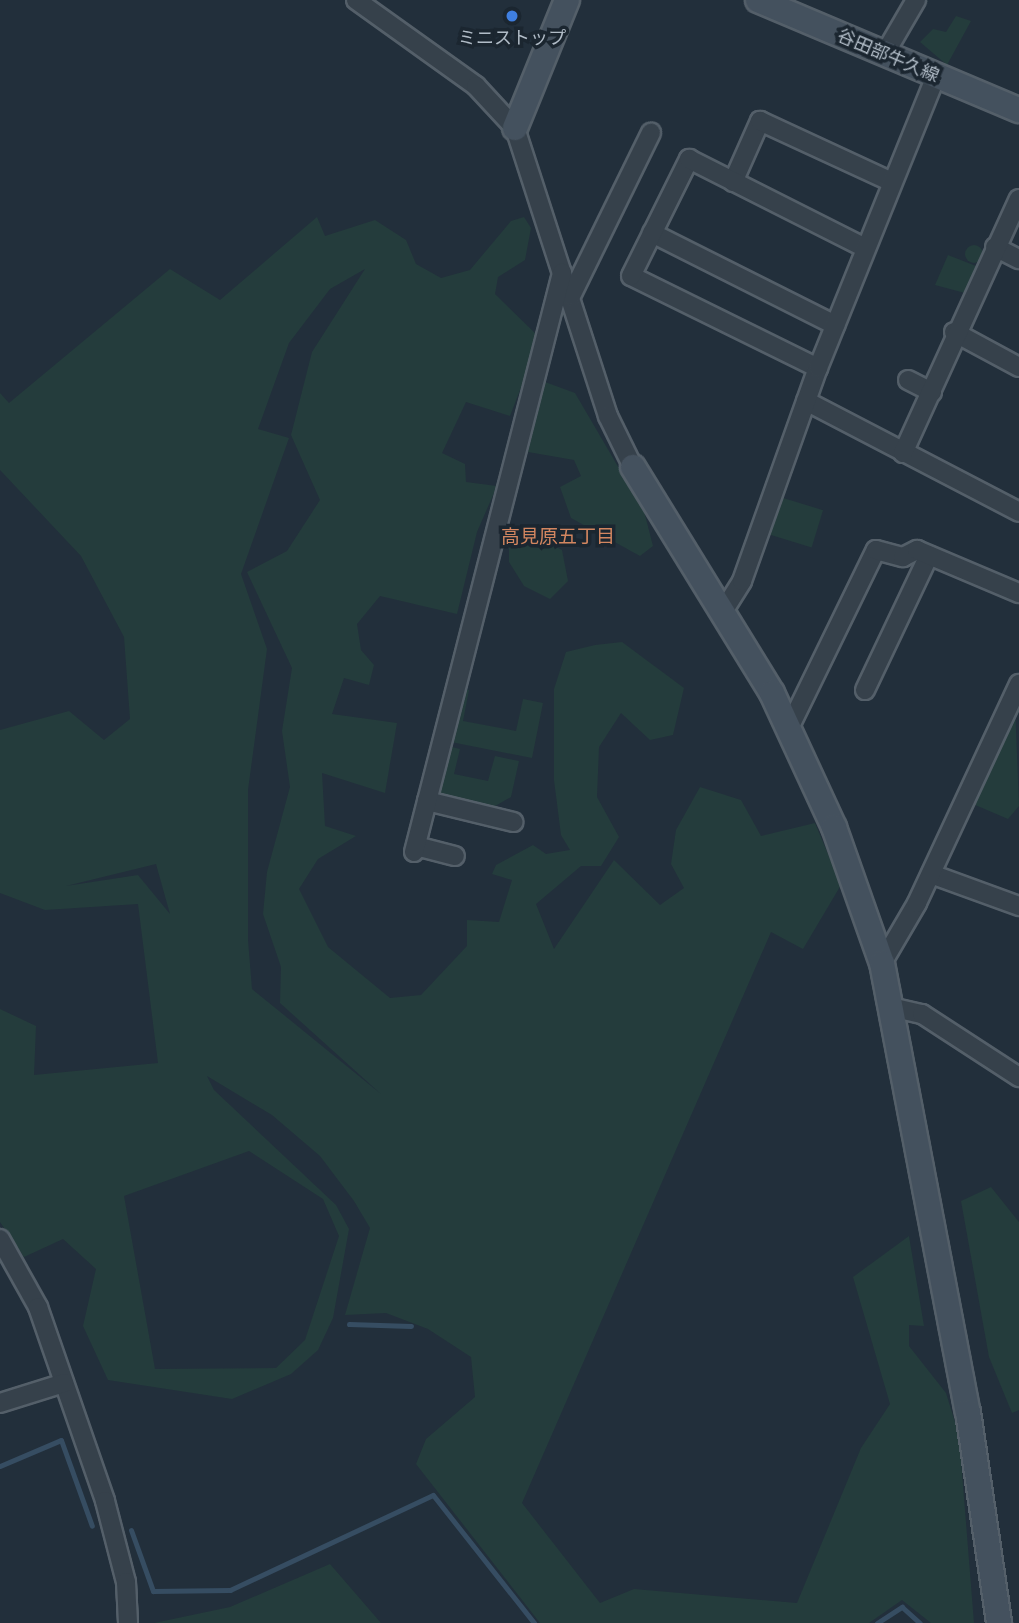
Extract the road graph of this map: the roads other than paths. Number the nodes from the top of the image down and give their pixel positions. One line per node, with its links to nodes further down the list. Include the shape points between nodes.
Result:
1 (356, 0): 8 (street, via 475,86)
2 (567, 0): 8 (street)
3 (758, 0): 5 (street, 谷田部牛久線)
4 (916, 0): 5 (street)
5 (884, 55): 6 (street, 谷田部牛久線)
6 (936, 76): 7 (street, 谷田部牛久線); 11 (street)
7 (1019, 110)
8 (515, 128): 17 (street)
9 (651, 133): 18 (street)
10 (733, 182): 11 (street, via 760,121); 13 (street, via 689,159); 15 (street)
11 (892, 182): 15 (street)
12 (1019, 199): 14 (street)
13 (652, 233): 19 (street); 22 (street, via 631,276)
14 (995, 247): 16 (street); 20 (street)
15 (865, 248): 19 (street)
16 (1019, 259)
17 (562, 273): 18 (street); 35 (street)
18 (570, 296): 27 (street, via 608,416)
19 (835, 325): 22 (street)
20 (954, 332): 21 (street); 24 (street)
21 (1019, 367)
22 (818, 368): 25 (street)
23 (908, 380): 24 (street)
24 (932, 392): 26 (street)
25 (806, 401): 26 (street); 31 (street, via 743,581)
26 (903, 453): 28 (street)
27 (633, 467): 31 (street)
28 (1019, 512)
29 (929, 555): 30 (street); 33 (street); 34 (street, via 876,550)
30 (1019, 593)
31 (724, 610): 34 (street)
32 (1019, 684): 38 (street)
33 (865, 690)
34 (789, 728): 40 (street, via 834,827)
35 (427, 801): 36 (street); 37 (street, via 415,849)
36 (513, 822)
37 (455, 856)
38 (931, 874): 39 (street); 40 (street)
39 (1019, 906)
40 (882, 963): 41 (street)
41 (895, 1008): 42 (street, via 922,1014); 47 (street)
42 (1019, 1077)
43 (0, 1238): 44 (street, via 38,1307)
44 (64, 1383): 45 (street); 46 (street, via 118,1544)
45 (0, 1403)
46 (128, 1623)
47 (999, 1623)

